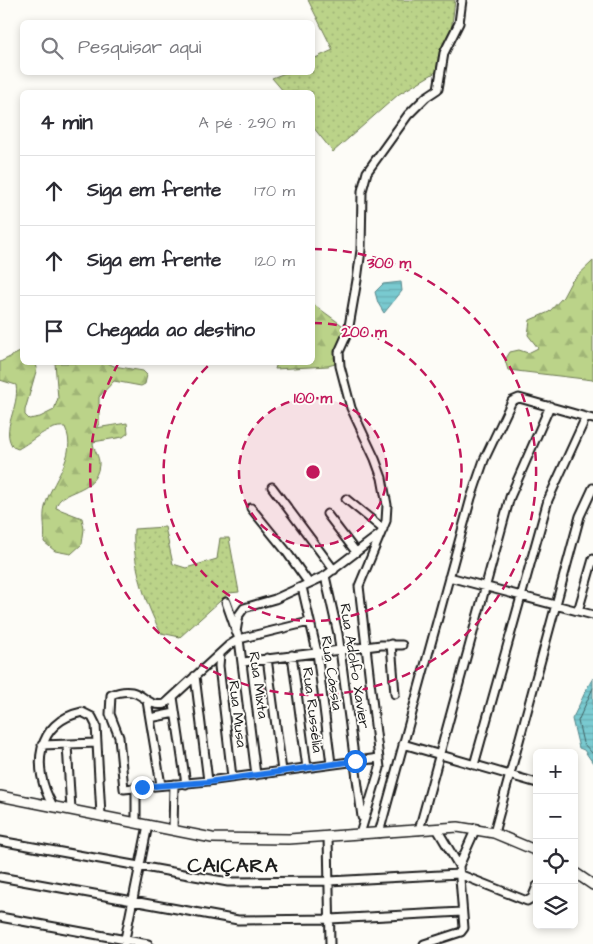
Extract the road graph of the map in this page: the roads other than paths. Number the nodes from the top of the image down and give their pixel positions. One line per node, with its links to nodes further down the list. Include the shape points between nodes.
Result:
1 (462, 0): 9 (street, via 459,23 442,60 440,85 417,105 388,141 367,172 363,186 357,280 348,332 339,360 351,408 382,478 388,512)
2 (550, 406): 3 (street); 14 (street, via 519,398 512,401 484,460); 16 (street, via 510,497)
3 (590, 418): 17 (street, via 550,493)
4 (272, 487): 12 (street)
5 (593, 488): 19 (street, via 580,516)
6 (346, 499): 9 (street)
7 (250, 508): 15 (street, via 286,551)
8 (327, 514): 10 (street)
9 (382, 530): 10 (street); 27 (street, via 359,586)
10 (356, 552): 12 (street)
11 (593, 559): 20 (street)
12 (334, 570): 13 (street)
13 (325, 576): 15 (street); 28 (street, Rua Adolfo Xavier)
14 (449, 577): 16 (street); 41 (street)
15 (305, 585): 22 (street, Rua Cássia); 23 (street, via 275,599 244,608 239,615)
16 (486, 586): 17 (street); 44 (street)
17 (520, 596): 19 (street); 48 (street)
18 (226, 602): 23 (street, Rua Mixta)
19 (555, 605): 20 (street); 52 (street)
20 (578, 611): 21 (street)
21 (593, 615)
22 (309, 622): 24 (street); 29 (street, Rua Cássia)
23 (236, 632): 24 (street, Rua Mixta)
24 (239, 640): 30 (street); 33 (street, Rua Mixta)
25 (391, 644): 26 (street); 27 (street); 35 (street)
26 (402, 645)
27 (366, 647): 28 (street); 45 (street)
28 (341, 649): 29 (street); 46 (street, Rua Adolfo Xavier)
29 (317, 652): 31 (street); 47 (street, Rua Cássia)
30 (220, 654): 34 (street); 53 (street, Rua Musa)
31 (292, 655): 32 (street); 49 (street, Rua Russélia)
32 (267, 658): 33 (street); 50 (street)
33 (242, 662): 51 (street, Rua Mixta)
34 (195, 676): 36 (street); 54 (street)
35 (395, 694)
36 (173, 697): 37 (street, via 159,706); 38 (street)
37 (147, 701): 39 (street); 59 (street, via 141,694 130,691 111,695 110,714 119,737 124,789)
38 (175, 713): 39 (street); 57 (street)
39 (150, 718): 58 (street)
40 (96, 743): 42 (street, via 94,720 82,712 56,724); 43 (street); 63 (street)
41 (403, 744): 44 (street); 71 (street)
42 (42, 745): 43 (street); 61 (street, via 43,781)
43 (67, 745): 62 (street)
44 (438, 754): 48 (street); 70 (street)
45 (379, 758): 46 (street); 64 (street, via 379,774)
46 (355, 761): 47 (street); 64 (street, Rua Adolfo Xavier)
47 (331, 764): 49 (street)
48 (474, 765): 52 (street)
49 (307, 768): 50 (street)
50 (282, 771): 51 (street)
51 (256, 775): 53 (street)
52 (510, 775): 55 (street); 72 (street)
53 (232, 777): 54 (street)
54 (208, 782): 57 (street)
55 (533, 782)
56 (174, 784): 57 (street); 58 (street); 69 (street)
57 (186, 784)
58 (161, 785): 59 (street)
59 (136, 788): 65 (street)
60 (0, 796): 61 (main road)
61 (52, 804): 62 (main road)
62 (71, 809): 63 (main road)
63 (102, 815): 65 (main road)
64 (362, 820): 73 (street)
65 (136, 822): 66 (main road)
66 (148, 824): 69 (main road); 78 (street)
67 (476, 828): 68 (main road); 72 (main road); 77 (street)
68 (437, 829): 70 (main road); 77 (street)
69 (173, 830): 74 (main road, via 228,839)
70 (419, 830): 71 (main road)
71 (379, 833): 73 (main road)
72 (494, 833): 76 (main road)
73 (360, 834): 74 (main road)
74 (328, 836): 82 (street)
75 (0, 841): 78 (street)
76 (533, 849)
77 (459, 866): 79 (street)
78 (139, 867): 82 (street, via 228,882); 85 (street)
79 (459, 874): 82 (street); 84 (street, via 524,900); 86 (street)
80 (578, 875): 83 (main road)
81 (0, 878): 85 (street)
82 (329, 881): 88 (street)
83 (593, 886)
84 (533, 896)
85 (132, 902): 88 (street, via 238,920); 89 (street)
86 (462, 912): 88 (street); 92 (street, via 462,932)
87 (0, 917): 89 (street)
88 (330, 918): 91 (street)
89 (124, 941): 90 (street)
90 (148, 944)
91 (330, 944)
92 (424, 944)

